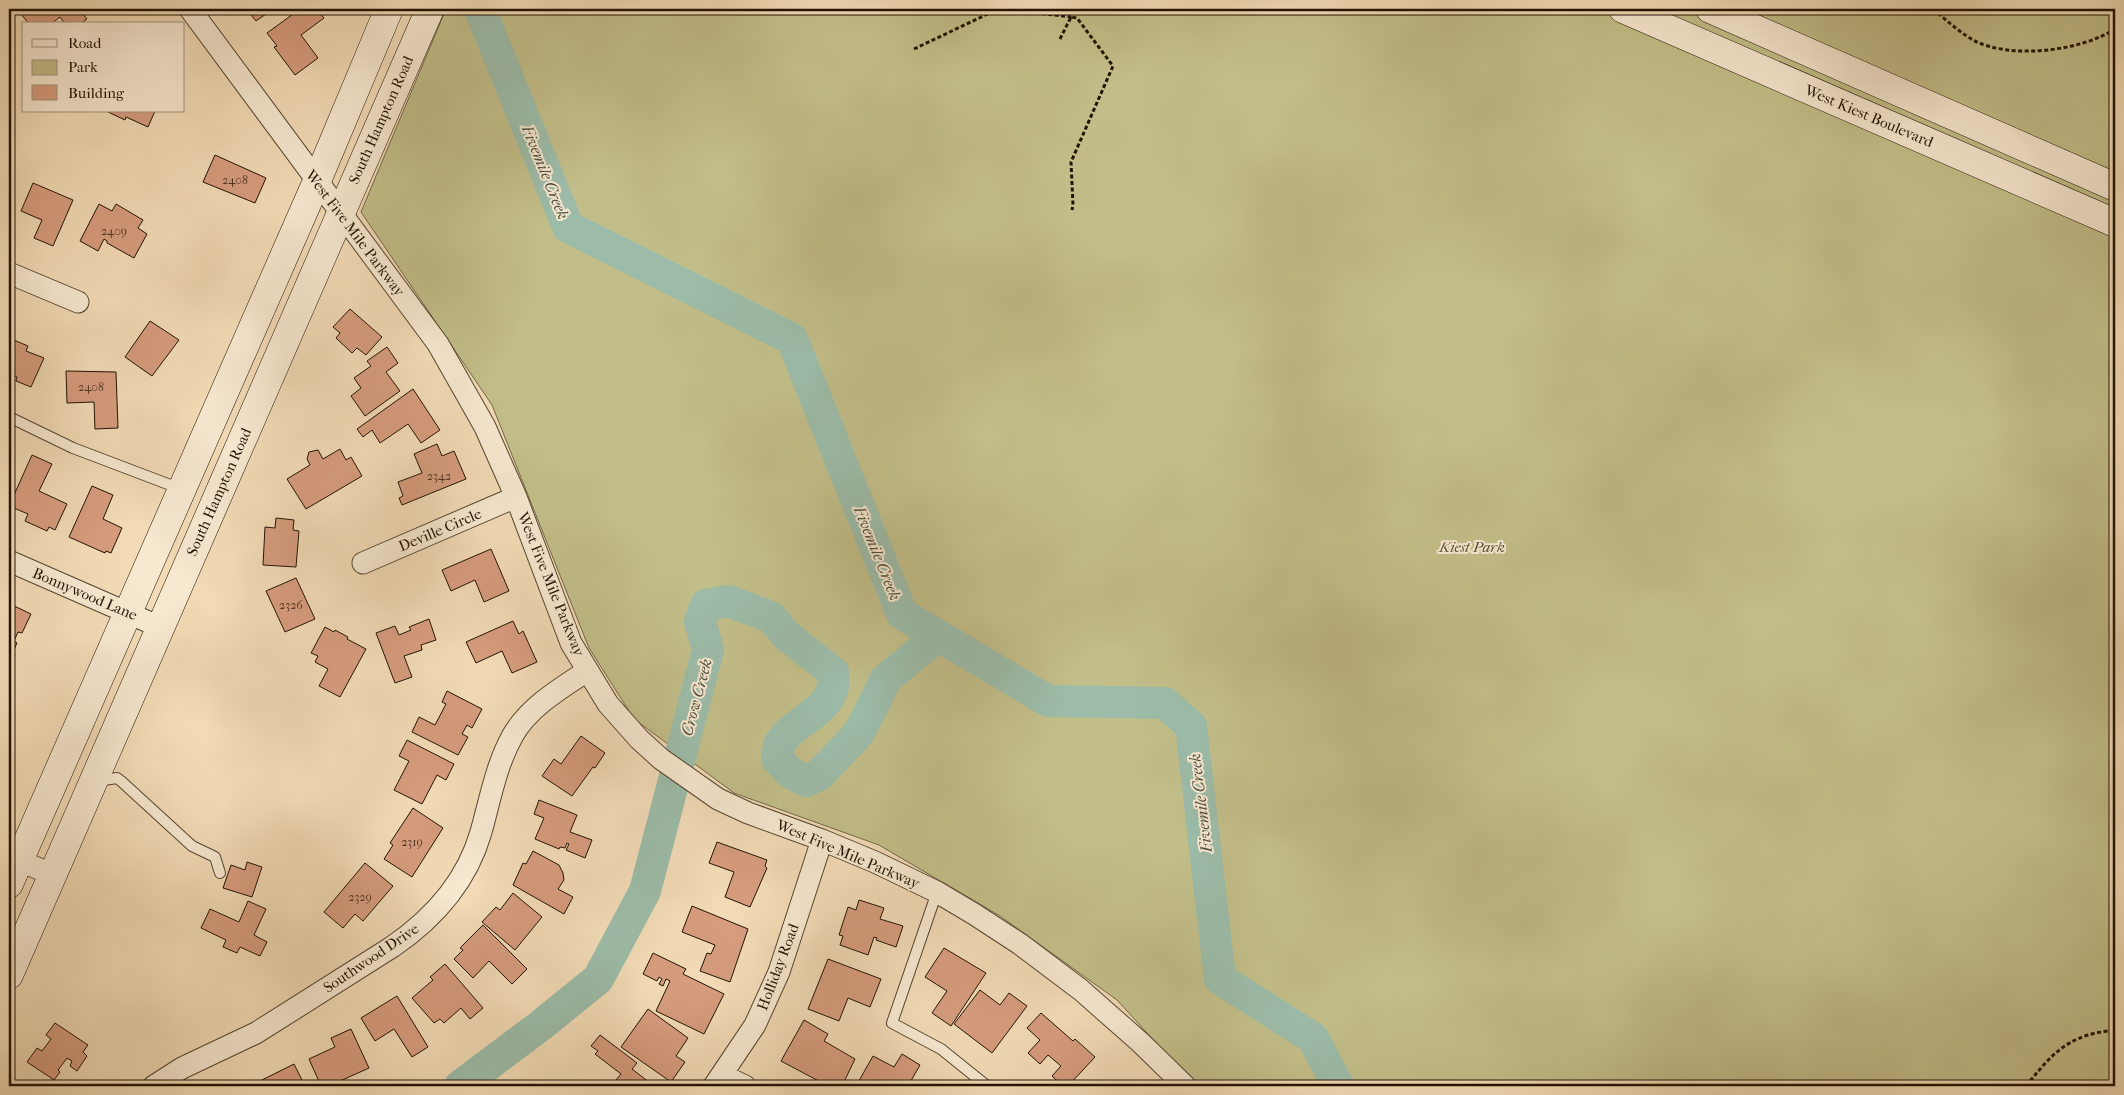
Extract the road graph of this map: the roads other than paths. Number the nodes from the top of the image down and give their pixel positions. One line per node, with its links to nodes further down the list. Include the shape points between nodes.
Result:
1 (190, 9): 6 (street, West Five Mile Parkway)
2 (389, 9): 6 (main road)
3 (1623, 9): 9 (main road, West Kiest Boulevard)
4 (1710, 9): 7 (main road)
5 (427, 16): 8 (main road, South Hampton Road)
6 (317, 181): 8 (street, West Five Mile Parkway); 13 (main road)
7 (2115, 187)
8 (341, 213): 14 (street, West Five Mile Parkway, via 438,344 484,427); 18 (main road, South Hampton Road)
9 (2115, 223)
10 (9, 273): 11 (street)
11 (78, 302)
12 (9, 417): 13 (lane, via 73,448)
13 (182, 489): 17 (main road)
14 (516, 497): 16 (street, Deville Circle); 19 (street, West Five Mile Parkway, via 571,643)
15 (9, 561): 17 (street, Bonnywood Lane)
16 (363, 563)
17 (128, 612): 18 (street, Bonnywood Lane); 20 (main road)
18 (160, 627): 21 (main road, South Hampton Road)
19 (587, 671): 22 (street, West Five Mile Parkway, via 608,704 638,739 662,760 718,799); 29 (street, Southwood Drive, via 536,707 514,734 500,765 470,862 450,894 431,916 412,934 256,1032 182,1068)
20 (60, 766): 21 (main road); 23 (main road)
21 (93, 781): 24 (lane, via 117,778 192,846 215,857); 25 (main road, South Hampton Road)
22 (822, 840): 26 (street, West Five Mile Parkway); 28 (street, Holliday Road, via 779,972 755,1025)
23 (12, 867): 25 (street)
24 (220, 873)
25 (53, 875): 27 (main road, South Hampton Road)
26 (937, 892): 31 (lane, via 892,1023 941,1049); 32 (street, West Five Mile Parkway, via 1020,944 1081,990)
27 (9, 975)
28 (718, 1080): 30 (street)
29 (154, 1086)
30 (745, 1086)
31 (987, 1086)
32 (1185, 1086)

